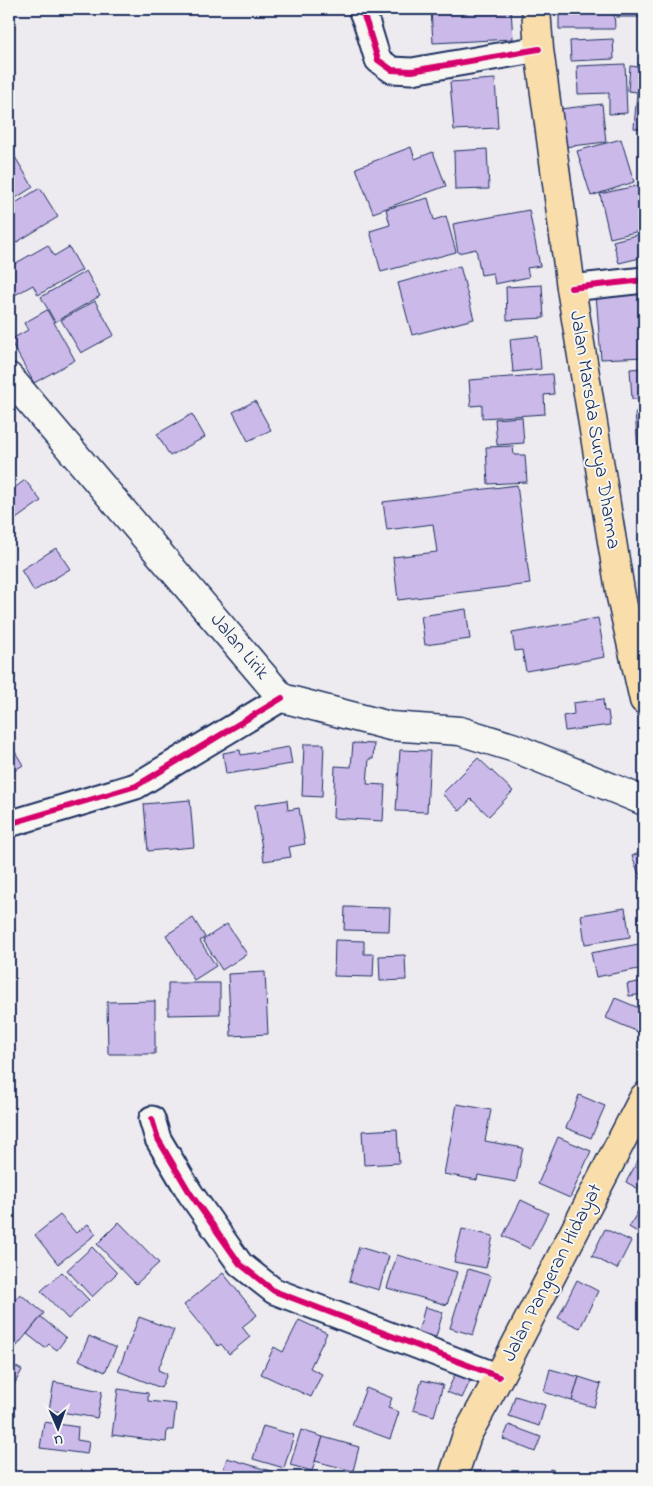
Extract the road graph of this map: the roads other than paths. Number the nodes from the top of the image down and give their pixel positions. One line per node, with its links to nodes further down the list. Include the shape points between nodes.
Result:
1 (361, 9): 3 (street, via 378,60 392,70 412,71)
2 (536, 9): 3 (highway, Jalan Marsda Surya Dharma)
3 (539, 49): 5 (highway, Jalan Marsda Surya Dharma)
4 (644, 280): 5 (street)
5 (571, 288): 8 (highway, Jalan Marsda Surya Dharma, via 622,597)
6 (9, 377): 7 (main road, Jalan Lirik)
7 (282, 698): 9 (main road, Jalan Lirik, via 390,726 460,731 515,748); 10 (street, via 136,786)
8 (644, 700)
9 (644, 801)
10 (9, 824)
11 (644, 1097): 13 (highway, Jalan Pangeran Hidayat)
12 (152, 1119): 13 (street, via 158,1139 190,1193 240,1264 274,1291)
13 (499, 1377): 14 (highway, Jalan Pangeran Hidayat, via 467,1435)
14 (453, 1477)

